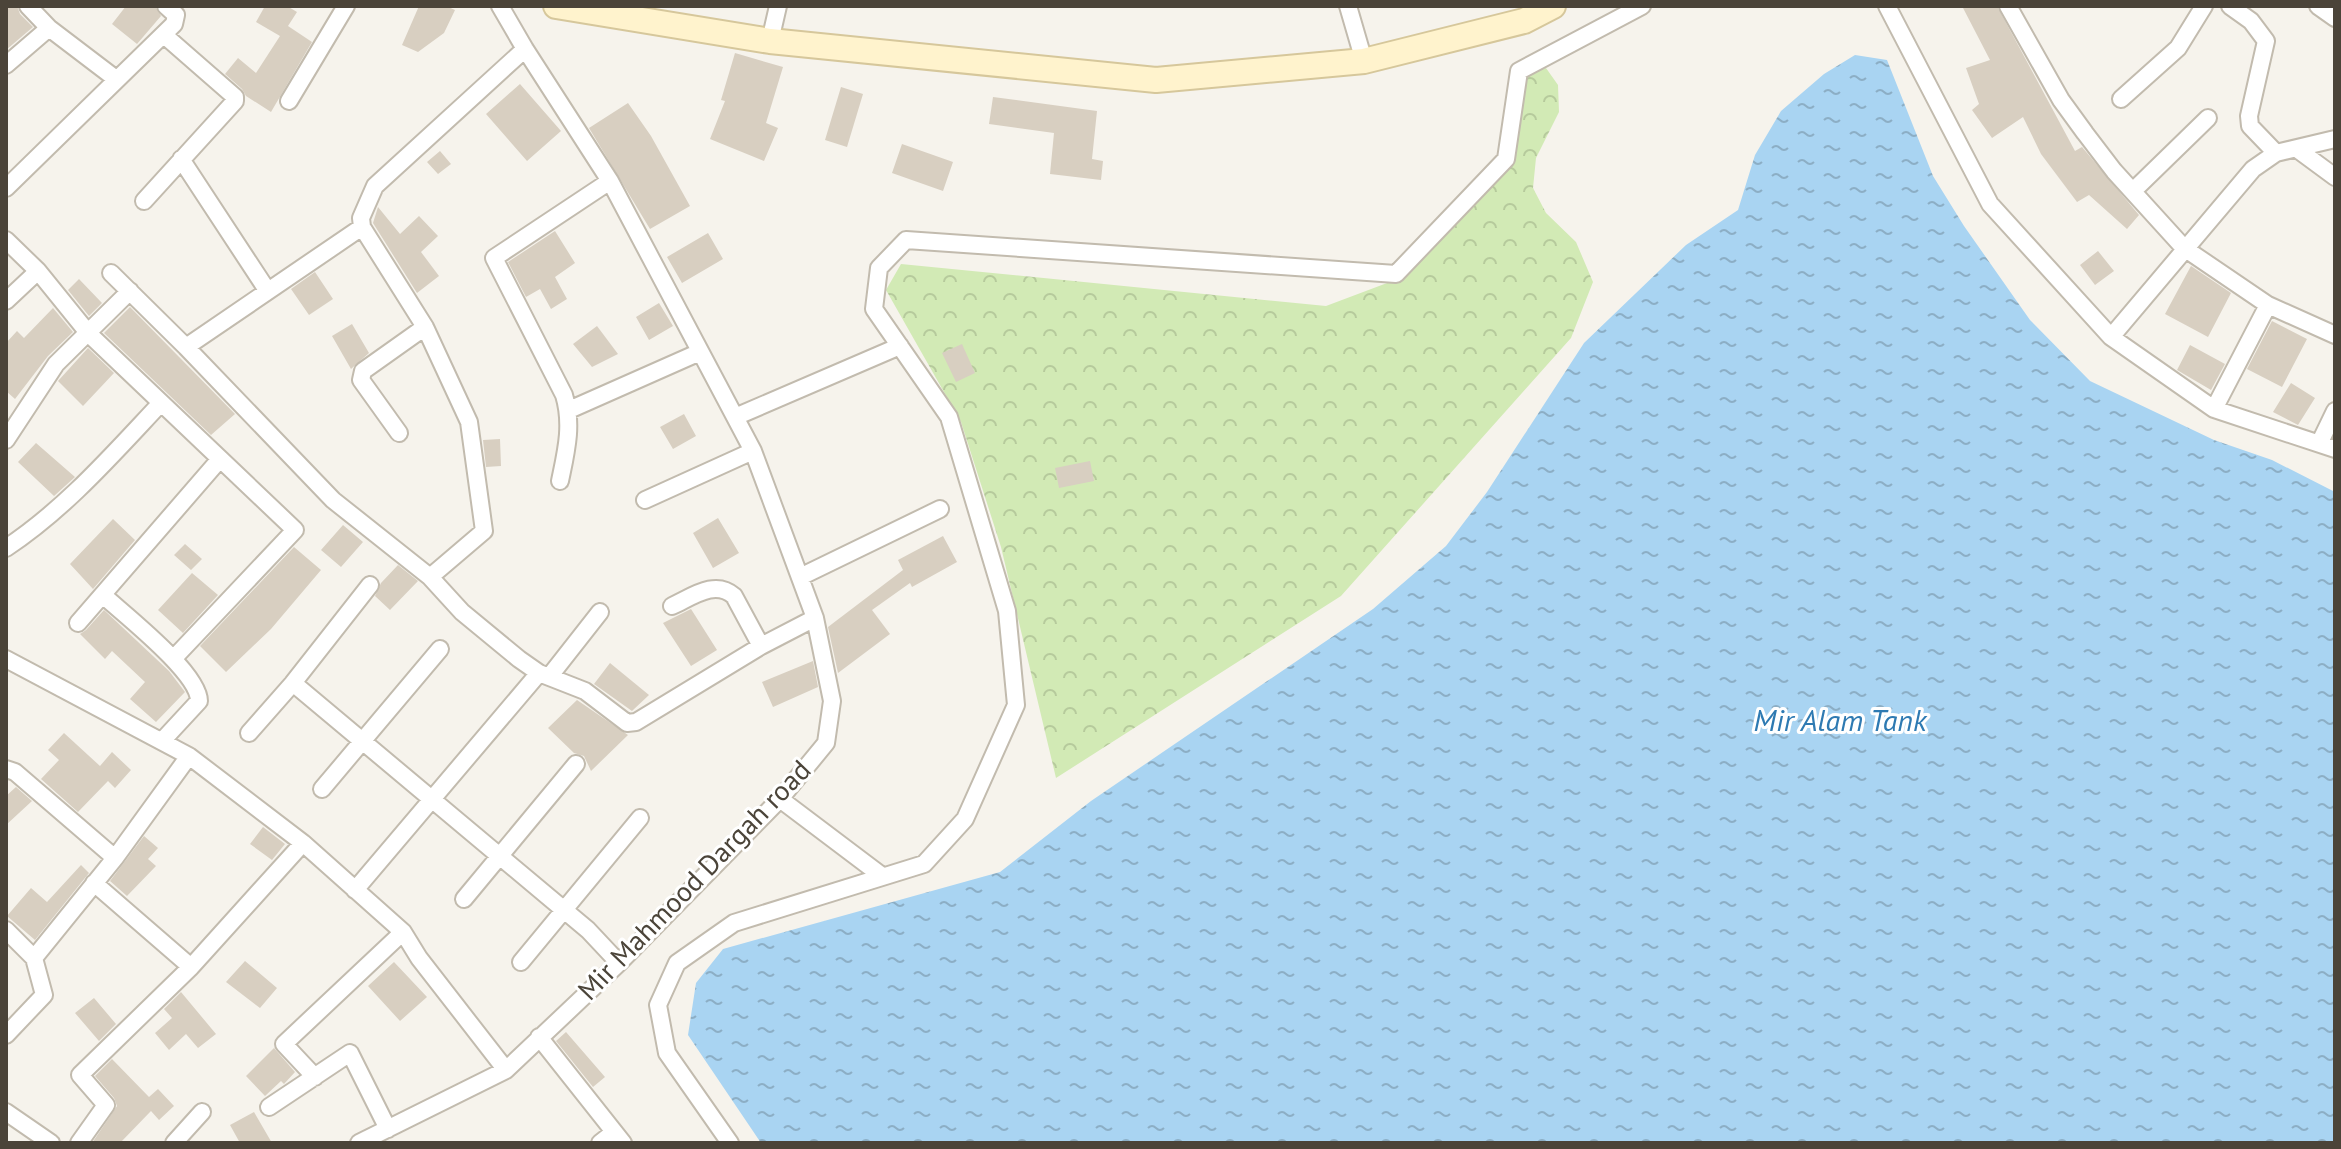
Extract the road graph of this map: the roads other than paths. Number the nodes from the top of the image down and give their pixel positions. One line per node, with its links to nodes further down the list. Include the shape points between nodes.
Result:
1 (28, 6): 17 (street)
2 (166, 6): 18 (street, via 177,19)
3 (346, 6): 25 (street)
4 (500, 6): 20 (street, Mir Mahmood Dargah road)
5 (556, 6): 15 (main road)
6 (778, 6): 19 (street)
7 (1348, 6): 21 (street)
8 (1553, 6): 21 (main road, via 1524,21)
9 (1642, 6): 49 (street, via 1519,71 1506,159 1396,274 906,240 879,268 874,309)
10 (1887, 6): 48 (street, via 1990,204)
11 (2008, 6): 34 (street, via 2061,100)
12 (2204, 6): 24 (street, via 2178,48)
13 (2230, 6): 29 (street, via 2266,41 2249,116 2250,126)
14 (2318, 6): 16 (street)
15 (586, 9): 19 (main road)
16 (2335, 18)
17 (49, 28): 22 (street); 23 (street)
18 (164, 35): 23 (street); 30 (street, via 235,97)
19 (770, 41): 21 (main road, via 1156,80)
20 (525, 49): 32 (street, Mir Mahmood Dargah road); 36 (street, via 375,186)
21 (1364, 61)
22 (6, 65)
23 (116, 79): 33 (street)
24 (2121, 99)
25 (289, 101)
26 (2208, 118): 34 (street)
27 (2335, 139): 28 (street)
28 (2297, 149): 29 (street); 31 (street)
29 (2276, 153): 38 (street, via 2253,169)
30 (181, 159): 35 (street); 41 (street)
31 (2335, 177)
32 (610, 181): 51 (street, Mir Mahmood Dargah road); 54 (street, via 494,258)
33 (6, 188)
34 (2134, 190): 38 (street)
35 (144, 201)
36 (362, 227): 41 (street); 45 (street)
37 (6, 240): 39 (street)
38 (2184, 248): 44 (street); 48 (street)
39 (38, 271): 43 (street); 46 (street)
40 (111, 273): 42 (street)
41 (267, 290): 50 (street)
42 (130, 291): 46 (street); 50 (street)
43 (6, 301)
44 (2268, 305): 47 (street); 53 (street)
45 (425, 327): 57 (street, via 363,371 361,380); 66 (street, via 469,422 484,531)
46 (89, 334): 52 (street); 58 (street, via 56,364)
47 (2335, 335)
48 (2111, 337): 53 (street)
49 (900, 346): 56 (street); 93 (street, via 949,417 1007,611 1016,705 965,819 924,864)
50 (186, 347): 66 (street, via 333,500)
51 (700, 352): 54 (street); 56 (street, Mir Mahmood Dargah road)
52 (160, 404): 61 (street); 65 (street, via 93,475)
53 (2214, 409): 59 (street)
54 (569, 410): 62 (street)
55 (2335, 411): 59 (street)
56 (735, 417): 60 (street, Mir Mahmood Dargah road)
57 (399, 433)
58 (6, 440)
59 (2328, 446)
60 (753, 451): 63 (street); 67 (street, Mir Mahmood Dargah road)
61 (220, 459): 69 (street); 77 (street, via 295,530)
62 (560, 481)
63 (645, 500)
64 (940, 509): 67 (street)
65 (6, 548)
66 (430, 577): 78 (street, via 462,612)
67 (800, 577): 72 (street, Mir Mahmood Dargah road)
68 (370, 585): 79 (street)
69 (104, 596): 73 (street); 77 (street)
70 (672, 606): 74 (street, via 707,590 727,590)
71 (600, 612): 78 (street)
72 (815, 618): 74 (street); 88 (street, Mir Mahmood Dargah road, via 832,701 826,743)
73 (78, 623)
74 (761, 646): 78 (street, via 636,722 627,723 585,691)
75 (440, 649): 81 (street)
76 (6, 659): 82 (street)
77 (173, 659): 82 (street, via 196,685 199,701)
78 (544, 675): 87 (street)
79 (293, 683): 80 (street); 81 (street)
80 (249, 733)
81 (363, 740): 86 (street); 87 (street)
82 (162, 741): 83 (street)
83 (189, 756): 90 (street); 92 (street)
84 (576, 764): 91 (street)
85 (6, 769): 92 (street)
86 (322, 789)
87 (433, 798): 91 (street); 95 (street)
88 (780, 799): 93 (street); 102 (street, Mir Mahmood Dargah road)
89 (640, 818): 97 (street)
90 (303, 843): 95 (street); 103 (street)
91 (499, 857): 96 (street); 97 (street)
92 (115, 858): 94 (street)
93 (882, 876): 118 (street, via 734,923 677,963 658,1005 667,1053)
94 (94, 883): 100 (street); 103 (street)
95 (355, 890): 99 (street)
96 (464, 899)
97 (564, 910): 101 (street); 102 (street)
98 (6, 930): 100 (street)
99 (403, 932): 106 (street); 107 (street, via 284,1044)
100 (34, 958): 104 (street, via 44,995)
101 (521, 962)
102 (619, 963): 105 (street, Mir Mahmood Dargah road)
103 (191, 967): 114 (street, via 80,1075 106,1105)
104 (6, 1035)
105 (539, 1037): 106 (street, Mir Mahmood Dargah road); 112 (street)
106 (506, 1070): 111 (street, Mir Mahmood Dargah road)
107 (315, 1077): 108 (street); 111 (street, via 350,1053)
108 (269, 1107)
109 (6, 1112): 113 (street)
110 (202, 1112): 115 (street)
111 (388, 1129): 116 (street, Mir Mahmood Dargah road)
112 (618, 1138): 117 (street)
113 (51, 1143)
114 (79, 1143)
115 (174, 1143)
116 (359, 1143)
117 (600, 1143)
118 (730, 1143)

